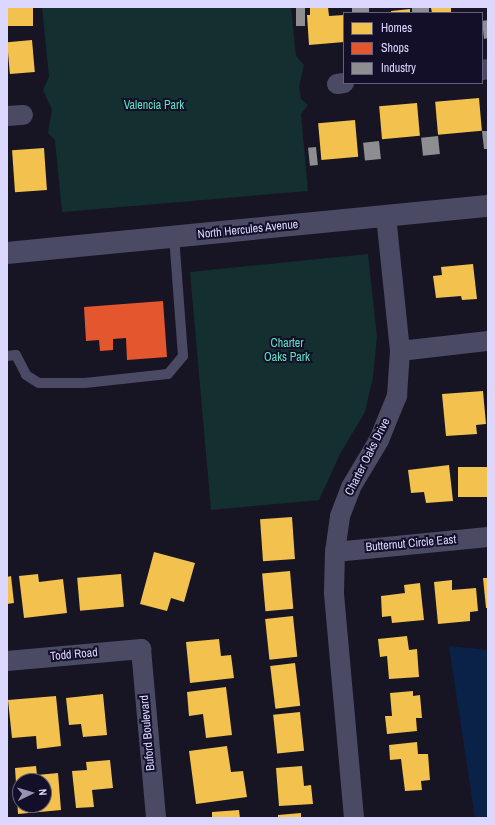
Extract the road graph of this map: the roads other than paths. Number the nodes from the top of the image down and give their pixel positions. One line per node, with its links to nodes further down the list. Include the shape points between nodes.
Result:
1 (488, 206): 2 (street, North Hercules Avenue)
2 (386, 216): 3 (street, North Hercules Avenue); 6 (street, Charter Oaks Drive)
3 (174, 237): 4 (street, North Hercules Avenue); 7 (lane, via 183,356 168,374 86,383 39,383 26,375 16,355)
4 (7, 253)
5 (488, 341): 6 (street)
6 (400, 351): 9 (street, Charter Oaks Drive, via 397,396 379,440 351,487 340,516)
7 (7, 356)
8 (488, 537): 9 (street, Butternut Circle East)
9 (335, 552): 13 (street, Charter Oaks Drive, via 334,592)
10 (141, 649): 11 (street, Todd Road); 12 (street, Buford Boulevard)
11 (7, 661)
12 (156, 818)
13 (354, 818)

